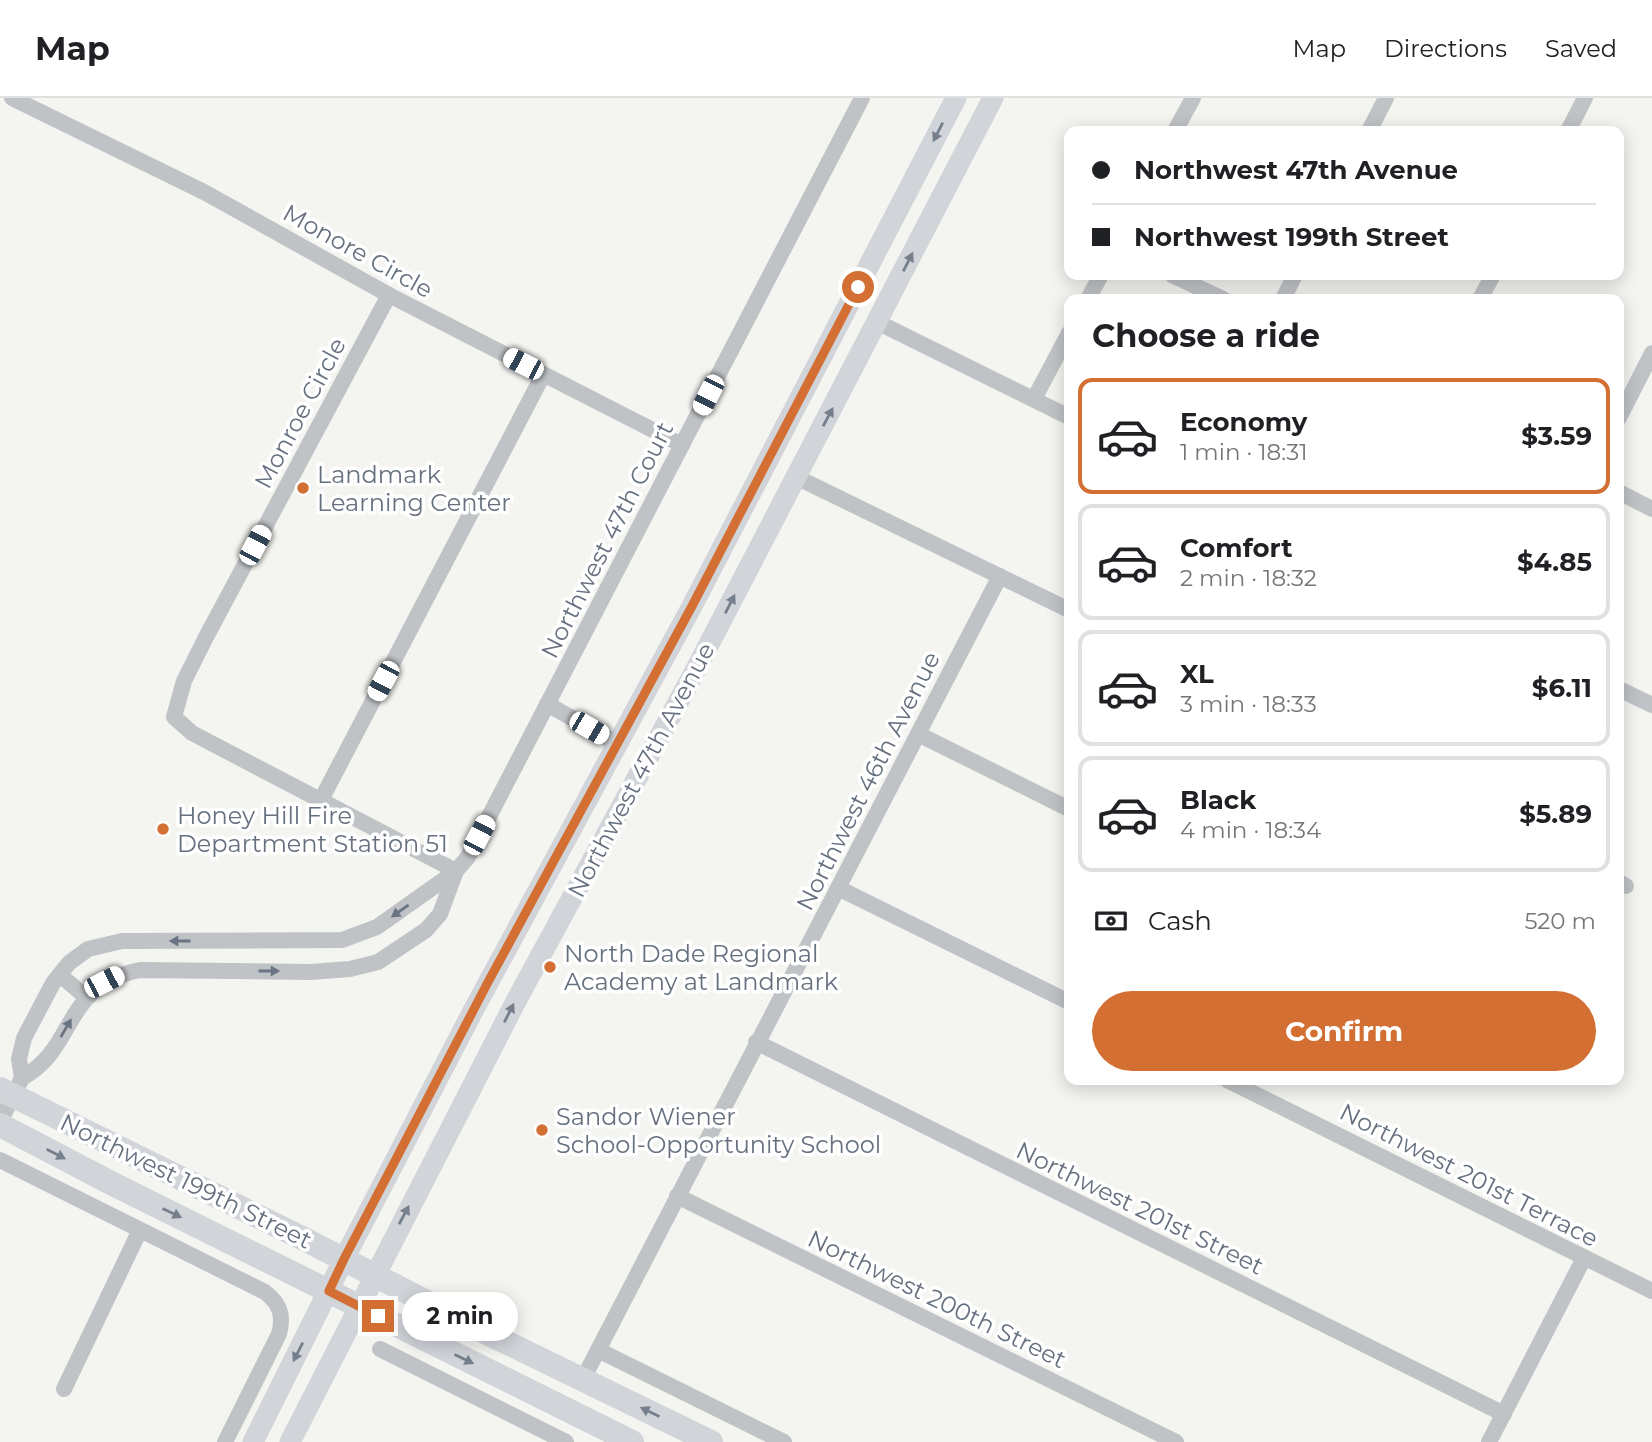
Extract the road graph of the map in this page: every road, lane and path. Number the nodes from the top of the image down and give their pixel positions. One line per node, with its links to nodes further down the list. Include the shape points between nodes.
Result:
1 (12, 98): 14 (street, Monore Circle, via 204,192)
2 (862, 98): 22 (street, Northwest 47th Court)
3 (956, 98): 11 (main road, Northwest 47th Avenue, one-way to 11)
4 (993, 98): 15 (main road, Northwest 47th Avenue, one-way to 4)
5 (1192, 98): 8 (street)
6 (1386, 98): 9 (street)
7 (1585, 98): 10 (street)
8 (1178, 126)
9 (1371, 126)
10 (1571, 126)
11 (871, 262): 15 (main road, via 869,302); 24 (main road, Northwest 47th Avenue)
12 (1183, 280): 13 (street)
13 (1212, 294)
14 (389, 295): 18 (street, Monore Circle); 34 (street, Monroe Circle, via 205,639 184,681 174,717 192,733)
15 (877, 322): 19 (street); 23 (main road, Northwest 47th Avenue, one-way to 15)
16 (1064, 342): 19 (street)
17 (1652, 353): 20 (street)
18 (543, 375): 22 (street, Monore Circle); 34 (street)
19 (1034, 399): 21 (street)
20 (1624, 408)
21 (1064, 414)
22 (682, 445): 30 (street, Northwest 47th Court)
23 (796, 477): 24 (main road, via 776,477); 27 (street); 38 (main road, Northwest 47th Avenue, one-way to 23)
24 (754, 486): 33 (main road, Northwest 47th Avenue)
25 (1624, 495): 26 (street)
26 (1652, 509)
27 (1000, 576): 28 (street); 32 (street, Northwest 46th Avenue)
28 (1064, 608)
29 (1624, 691): 31 (street)
30 (547, 705): 33 (street); 37 (street, Northwest 47th Court, via 468,857)
31 (1652, 705)
32 (918, 734): 35 (street); 39 (street, Northwest 46th Avenue)
33 (618, 744): 36 (main road, Northwest 47th Avenue)
34 (321, 800): 37 (street, Monroe Circle)
35 (1064, 807)
36 (575, 824): 38 (main road, via 573,852); 53 (main road, Northwest 47th Avenue)
37 (456, 871): 40 (street, one-way to 40, via 377,927 342,940); 41 (street, via 440,914 403,947 378,962 351,970)
38 (582, 880): 54 (main road, Northwest 47th Avenue, one-way to 38)
39 (838, 888): 44 (street); 45 (street, Northwest 46th Avenue)
40 (308, 941): 41 (street); 42 (street, one-way to 42, via 122,941 88,949)
41 (310, 972): 43 (street, one-way to 41, via 112,978 140,971)
42 (60, 975): 43 (street); 47 (street, via 24,1038)
43 (86, 997): 47 (street, one-way to 43, via 52,1052)
44 (1064, 1000)
45 (756, 1042): 50 (street, Northwest 46th Avenue); 62 (street, Northwest 201st Street)
46 (1237, 1085): 52 (street, Northwest 201st Terrace)
47 (12, 1087): 48 (street); 53 (main road, Northwest 199th Street)
48 (0, 1123): 55 (main road, Northwest 199th Street, one-way to 55)
49 (0, 1160): 51 (street)
50 (677, 1196): 59 (street, Northwest 46th Avenue); 70 (street, Northwest 200th Street)
51 (140, 1230): 61 (street); 63 (street, via 265,1292 280,1311 279,1334)
52 (1584, 1258): 56 (street, Northwest 201st Terrace); 62 (street)
53 (344, 1259): 54 (main road, Northwest 199th Street); 55 (main road, Northwest 47th Avenue)
54 (374, 1277): 57 (main road, Northwest 47th Avenue); 60 (main road, Northwest 199th Street)
55 (329, 1291): 57 (main road, Northwest 199th Street); 64 (main road, Northwest 47th Avenue, one-way to 64)
56 (1652, 1292)
57 (359, 1307): 65 (main road, Northwest 47th Avenue); 67 (main road, Northwest 199th Street, one-way to 67)
58 (380, 1349): 66 (street)
59 (598, 1350): 60 (street, Northwest 46th Avenue); 69 (street)
60 (583, 1378): 68 (main road, Northwest 199th Street, one-way to 60)
61 (64, 1389)
62 (1504, 1413): 71 (street)
63 (225, 1442)
64 (253, 1442)
65 (290, 1442)
66 (566, 1442)
67 (632, 1442)
68 (711, 1442)
69 (784, 1442)
70 (1176, 1442)
71 (1489, 1442)

